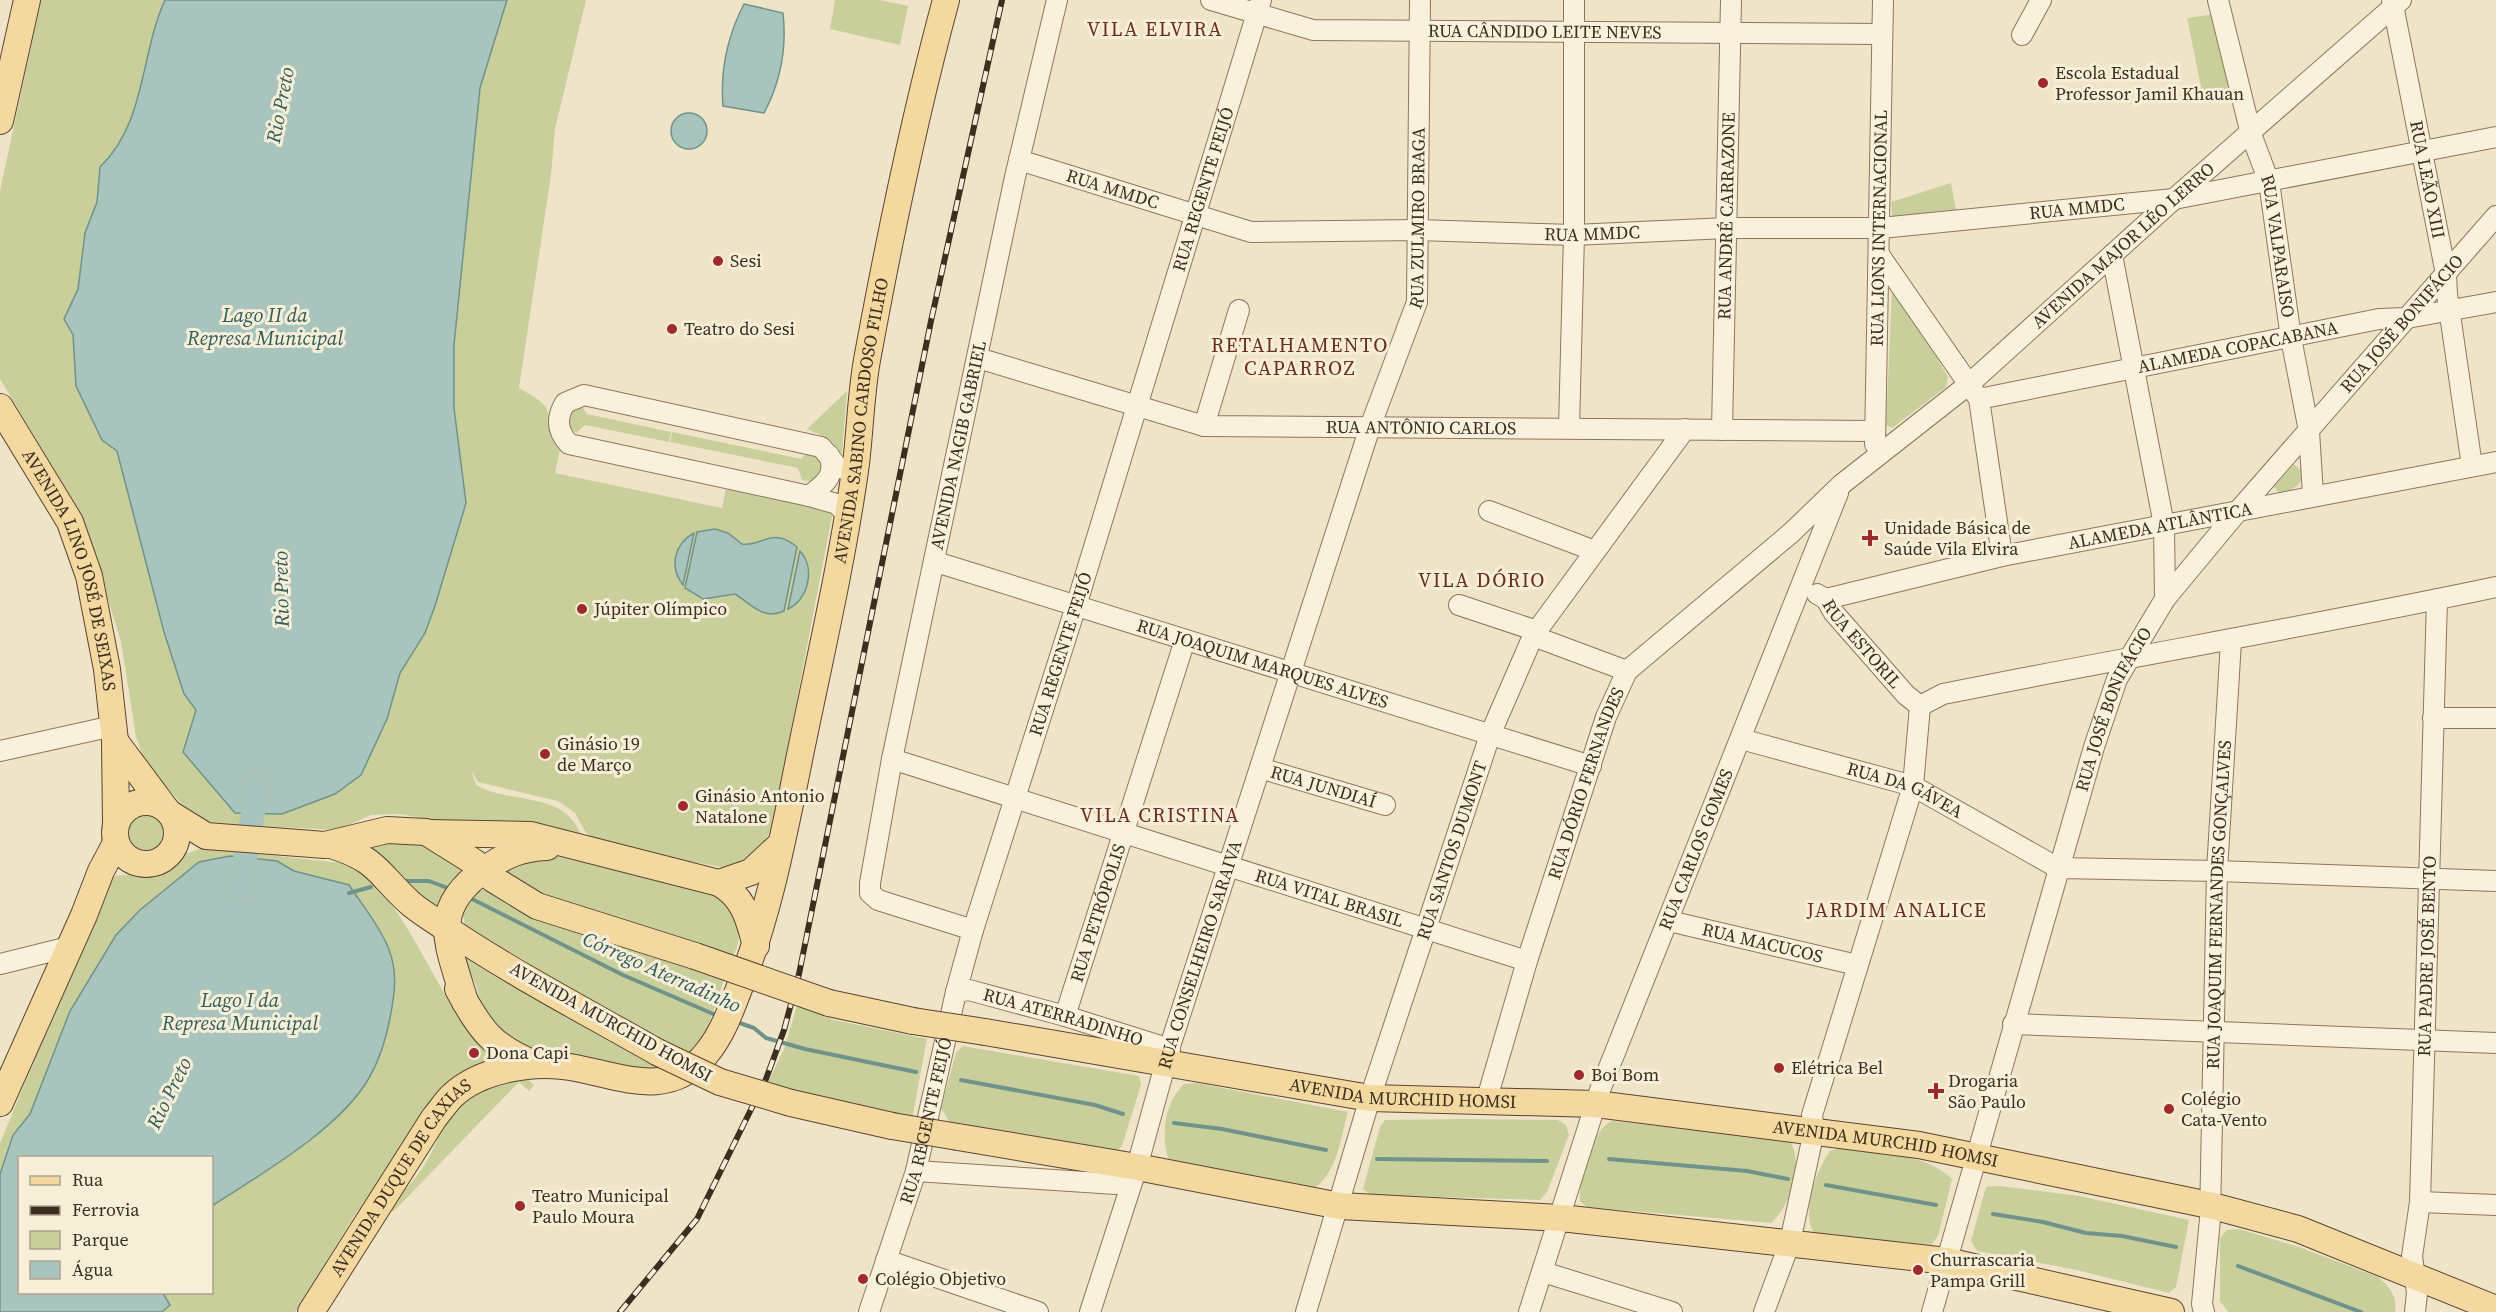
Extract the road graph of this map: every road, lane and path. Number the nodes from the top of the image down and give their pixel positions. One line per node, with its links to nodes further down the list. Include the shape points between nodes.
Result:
1 (27, 0): 18 (main road)
2 (946, 0): 55 (main road, AVENIDA SABINO CARDOSO FILHO, via 867,362)
3 (1057, 0): 22 (street, AVENIDA NAGIB GABRIEL)
4 (1211, 0): 12 (street, RUA CÂNDIDO LEITE NEVES)
5 (1420, 0): 13 (street, RUA ZULMIRO BRAGA)
6 (1574, 0): 14 (street)
7 (1731, 0): 15 (street, RUA ANDRÉ CARRAZONE)
8 (1883, 0): 16 (street, RUA LIONS INTERNACIONAL)
9 (2041, 0): 17 (street)
10 (2218, 0): 19 (street, RUA VALPARAISO)
11 (2396, 2): 19 (street, AVENIDA MAJOR LÉO LERRO); 21 (street, RUA LEÃO XIII)
12 (1259, 7): 13 (street, RUA CÂNDIDO LEITE NEVES, via 1313,30); 25 (street, RUA REGENTE FEIJÓ)
13 (1420, 30): 14 (street, RUA CÂNDIDO LEITE NEVES); 29 (street, RUA ZULMIRO BRAGA)
14 (1574, 32): 15 (street, RUA CÂNDIDO LEITE NEVES); 30 (street)
15 (1731, 33): 16 (street, RUA CÂNDIDO LEITE NEVES); 27 (street, RUA ANDRÉ CARRAZONE)
16 (1881, 34): 28 (street, RUA LIONS INTERNACIONAL)
17 (2022, 35)
18 (0, 121)
19 (2251, 134): 23 (street, RUA VALPARAISO); 24 (street, AVENIDA MAJOR LÉO LERRO)
20 (2496, 137): 21 (street, RUA MMDC)
21 (2423, 150): 23 (street, RUA MMDC); 33 (street, RUA LEÃO XIII)
22 (1019, 160): 25 (street, RUA MMDC); 39 (street, AVENIDA NAGIB GABRIEL)
23 (2269, 182): 24 (street, RUA MMDC); 38 (street, RUA VALPARAISO)
24 (2174, 200): 28 (street, RUA MMDC); 31 (street, AVENIDA MAJOR LÉO LERRO)
25 (1196, 213): 29 (street, RUA MMDC, via 1251,232); 42 (street, RUA REGENTE FEIJÓ)
26 (2496, 216): 33 (street, RUA JOSÉ BONIFÁCIO)
27 (1727, 228): 28 (street, RUA MMDC); 30 (street, RUA MMDC); 48 (street, RUA ANDRÉ CARRAZONE)
28 (1881, 228): 32 (street, RUA LIONS INTERNACIONAL)
29 (1418, 230): 30 (street, RUA MMDC); 45 (street, RUA ZULMIRO BRAGA, via 1417,302)
30 (1575, 235): 46 (street)
31 (2112, 255): 40 (street); 41 (street, AVENIDA MAJOR LÉO LERRO)
32 (1880, 256): 41 (street); 50 (street, RUA LIONS INTERNACIONAL)
33 (2446, 274): 36 (street, RUA LEÃO XIII); 37 (street, RUA JOSÉ BONIFÁCIO)
34 (2496, 302): 36 (street, ALAMEDA COPACABANA)
35 (1239, 310): 44 (street)
36 (2450, 311): 37 (street, ALAMEDA COPACABANA); 54 (street, RUA LEÃO XIII)
37 (2407, 318): 38 (street, ALAMEDA COPACABANA, via 2379,319); 49 (street, RUA JOSÉ BONIFÁCIO)
38 (2291, 338): 40 (street, ALAMEDA COPACABANA); 49 (street, RUA VALPARAISO)
39 (978, 358): 42 (street, RUA ANTÔNIO CARLOS); 67 (street, AVENIDA NAGIB GABRIEL)
40 (2135, 366): 41 (street, ALAMEDA COPACABANA, via 2018,393); 62 (street)
41 (1974, 392): 52 (street, AVENIDA MAJOR LÉO LERRO); 66 (street)
42 (1136, 406): 44 (street, RUA ANTÔNIO CARLOS); 74 (street, RUA REGENTE FEIJÓ)
43 (0, 407): 84 (main road, AVENIDA LINO JOSÉ DE SEIXAS, via 70,522 89,576 100,624)
44 (1204, 426): 45 (street, RUA ANTÔNIO CARLOS)
45 (1370, 427): 46 (street, RUA ANTÔNIO CARLOS); 80 (street, RUA CONSELHEIRO SARAIVA)
46 (1569, 429): 47 (street, RUA ANTÔNIO CARLOS)
47 (1685, 429): 48 (street, RUA ANTÔNIO CARLOS); 65 (street, RUA SANTOS DUMONT)
48 (1722, 430): 50 (street, RUA ANTÔNIO CARLOS)
49 (2309, 430): 58 (street, RUA VALPARAISO); 60 (street, RUA JOSÉ BONIFÁCIO)
50 (1874, 431): 52 (street, RUA LIONS INTERNACIONAL)
51 (829, 455): 55 (street, via 838,467); 57 (street, via 833,465 830,476); 57 (street, via 821,447 584,394 565,403 561,411 559,428 569,444)
52 (1876, 457): 56 (street, AVENIDA MAJOR LÉO LERRO)
53 (2496, 462): 54 (street, ALAMEDA ATLÂNTICA)
54 (2472, 466): 58 (street, ALAMEDA ATLÂNTICA)
55 (854, 471): 57 (street, via 827,492); 61 (main road, AVENIDA SABINO CARDOSO FILHO)
56 (1842, 484): 63 (street, RUA DÓRIO FERNANDES); 64 (street, RUA CARLOS GOMES)
57 (809, 495): 61 (street, via 837,504)
58 (2313, 495): 60 (street, ALAMEDA ATLÂNTICA)
59 (1489, 511): 65 (street)
60 (2238, 511): 62 (street, ALAMEDA ATLÂNTICA); 71 (street, RUA JOSÉ BONIFÁCIO)
61 (847, 515): 99 (main road, AVENIDA SABINO CARDOSO FILHO)
62 (2164, 525): 66 (street, ALAMEDA ATLÂNTICA); 71 (street)
63 (1791, 533): 64 (street); 79 (street, RUA DÓRIO FERNANDES)
64 (1818, 542): 68 (street, RUA CARLOS GOMES)
65 (1596, 551): 75 (street, RUA SANTOS DUMONT)
66 (2002, 556): 70 (street, ALAMEDA ATLÂNTICA)
67 (936, 562): 74 (street, RUA JOAQUIM MARQUES ALVES); 88 (street, AVENIDA NAGIB GABRIEL)
68 (1800, 585): 70 (street, RUA ESTORIL); 86 (street, RUA CARLOS GOMES)
69 (2496, 586): 72 (street)
70 (1826, 599): 81 (street, RUA ESTORIL, via 1906,695)
71 (2165, 599): 78 (street, RUA JOSÉ BONIFÁCIO)
72 (2437, 599): 77 (street); 82 (street, RUA PADRE JOSÉ BENTO)
73 (1459, 604): 75 (street)
74 (1076, 606): 76 (street, RUA JOAQUIM MARQUES ALVES); 92 (street, RUA REGENTE FEIJÓ)
75 (1535, 634): 79 (street); 85 (street, RUA SANTOS DUMONT)
76 (1185, 640): 80 (street, RUA JOAQUIM MARQUES ALVES); 97 (street, RUA PETRÓPOLIS)
77 (2231, 641): 78 (street); 105 (street, RUA JOAQUIM FERNANDES GONÇALVES)
78 (2128, 657): 81 (street, via 1943,694); 104 (street, RUA JOSÉ BONIFÁCIO, via 2107,708)
79 (1627, 671): 89 (street, RUA DÓRIO FERNANDES, via 1615,692)
80 (1291, 673): 85 (street, RUA JOAQUIM MARQUES ALVES); 90 (street, RUA CONSELHEIRO SARAIVA)
81 (1920, 706): 91 (street)
82 (2433, 718): 83 (street); 106 (street, RUA PADRE JOSÉ BENTO)
83 (2496, 718)
84 (114, 733): 87 (street); 94 (main road, AVENIDA LINO JOSÉ DE SEIXAS); 96 (main road, AVENIDA LINO JOSÉ DE SEIXAS)
85 (1490, 735): 89 (street, RUA JOAQUIM MARQUES ALVES); 114 (street, RUA SANTOS DUMONT)
86 (1741, 739): 91 (street, RUA DA GÁVEA); 111 (street, RUA CARLOS GOMES)
87 (0, 751)
88 (892, 759): 92 (street, RUA VITAL BRASIL); 113 (street, AVENIDA NAGIB GABRIEL, via 870,893 878,900)
89 (1591, 766): 117 (street, RUA DÓRIO FERNANDES)
90 (1260, 768): 93 (street, RUA JUNDIAÍ); 103 (street, RUA CONSELHEIRO SARAIVA)
91 (1913, 786): 104 (street, RUA DA GÁVEA); 119 (street)
92 (1015, 798): 97 (street, RUA VITAL BRASIL); 113 (street, RUA REGENTE FEIJÓ)
93 (1385, 805)
94 (169, 812): 96 (main road, via 156,803 137,803 128,807); 98 (main road, AVENIDA MURCHID HOMSI); 102 (main road, via 177,834)
95 (426, 832): 100 (main road, AVENIDA MURCHID HOMSI, via 373,832); 101 (main road, via 531,835); 109 (main road, AVENIDA MURCHID HOMSI)
96 (116, 833): 102 (main road, via 127,859 136,864); 116 (main road, AVENIDA LINO JOSÉ DE SEIXAS)
97 (1124, 833): 103 (street, RUA VITAL BRASIL); 122 (street, RUA PETRÓPOLIS)
98 (210, 836): 100 (main road, AVENIDA MURCHID HOMSI); 102 (main road)
99 (782, 842): 108 (main road, via 750,872); 115 (main road, AVENIDA SABINO CARDOSO FILHO)
100 (331, 845): 110 (main road, AVENIDA MURCHID HOMSI, via 374,864)
101 (572, 846): 108 (main road); 109 (main road, via 514,851)
102 (165, 859)
103 (1229, 866): 114 (street, RUA VITAL BRASIL); 127 (street, RUA CONSELHEIRO SARAIVA)
104 (2058, 868): 105 (street); 123 (street, RUA JOSÉ BONIFÁCIO)
105 (2217, 871): 106 (street); 124 (street, RUA JOAQUIM FERNANDES GONÇALVES)
106 (2428, 880): 107 (street); 125 (street, RUA PADRE JOSÉ BENTO)
107 (2496, 881)
108 (719, 883): 115 (main road, via 745,907)
109 (466, 885): 112 (main road); 127 (main road, AVENIDA MURCHID HOMSI, bridge, via 492,879 537,906 829,1003 913,1021)
110 (411, 904): 112 (main road, AVENIDA MURCHID HOMSI); 121 (main road)
111 (1669, 921): 119 (street, RUA MACUCOS); 132 (street, RUA CARLOS GOMES)
112 (447, 928): 121 (main road); 135 (main road, AVENIDA MURCHID HOMSI, bridge, via 517,973 657,1052 720,1082 892,1126)
113 (973, 930): 120 (street, RUA REGENTE FEIJÓ)
114 (1426, 930): 117 (street, RUA VITAL BRASIL); 129 (street, RUA SANTOS DUMONT)
115 (756, 946): 128 (main road, AVENIDA DUQUE DE CAXIAS, via 728,1016 703,1058 679,1075 661,1082 642,1082 570,1067)
116 (69, 947): 118 (street); 131 (main road, AVENIDA LINO JOSÉ DE SEIXAS)
117 (1527, 961): 130 (street, RUA DÓRIO FERNANDES)
118 (0, 964)
119 (1857, 965): 133 (street, via 1812,1115)
120 (956, 992): 122 (street, RUA ATERRADINHO, via 969,990); 136 (street, RUA REGENTE FEIJÓ)
121 (465, 1002): 128 (main road, via 493,1042)
122 (1065, 1016): 127 (street, RUA ATERRADINHO)
123 (2013, 1024): 124 (street); 134 (street, RUA JOSÉ BONIFÁCIO)
124 (2214, 1033): 125 (street); 138 (street, RUA JOAQUIM FERNANDES GONÇALVES)
125 (2424, 1040): 126 (street); 137 (street, RUA PADRE JOSÉ BENTO)
126 (2496, 1043)
127 (1168, 1055): 129 (main road, AVENIDA MURCHID HOMSI); 135 (street, RUA CONSELHEIRO SARAIVA)
128 (537, 1065): 148 (main road, AVENIDA DUQUE DE CAXIAS, via 475,1081 453,1095 434,1118)
129 (1370, 1098): 130 (main road, AVENIDA MURCHID HOMSI); 140 (street, RUA SANTOS DUMONT)
130 (1486, 1102): 132 (main road, AVENIDA MURCHID HOMSI)
131 (0, 1103)
132 (1596, 1104): 133 (main road, AVENIDA MURCHID HOMSI); 141 (street, RUA CARLOS GOMES)
133 (1814, 1131): 134 (main road, AVENIDA MURCHID HOMSI, via 1919,1145); 142 (street)
134 (1976, 1158): 138 (main road, AVENIDA MURCHID HOMSI); 144 (street, RUA JOSÉ BONIFÁCIO)
135 (1137, 1167): 136 (street, via 1116,1184); 140 (main road, AVENIDA MURCHID HOMSI); 151 (street, RUA CONSELHEIRO SARAIVA)
136 (916, 1172): 143 (street, RUA REGENTE FEIJÓ)
137 (2420, 1202): 139 (street); 146 (street, RUA PADRE JOSÉ BENTO, via 2412,1256)
138 (2209, 1205): 146 (main road, AVENIDA MURCHID HOMSI, via 2298,1229); 158 (street, RUA JOAQUIM FERNANDES GONÇALVES)
139 (2496, 1205)
140 (1340, 1206): 141 (main road, AVENIDA MURCHID HOMSI); 152 (street, RUA SANTOS DUMONT)
141 (1561, 1218): 142 (main road, AVENIDA MURCHID HOMSI); 145 (street, RUA CARLOS GOMES)
142 (1790, 1242): 144 (main road, AVENIDA MURCHID HOMSI); 155 (street)
143 (886, 1260): 149 (street, RUA REGENTE FEIJÓ); 150 (street)
144 (1947, 1261): 156 (street, RUA JOSÉ BONIFÁCIO); 157 (main road, AVENIDA MURCHID HOMSI)
145 (1543, 1272): 153 (street, RUA CARLOS GOMES); 154 (street)
146 (2415, 1275): 147 (main road, AVENIDA MURCHID HOMSI); 159 (street, RUA PADRE JOSÉ BENTO)
147 (2496, 1309)
148 (311, 1312)
149 (869, 1312)
150 (1038, 1312)
151 (1090, 1312)
152 (1306, 1312)
153 (1529, 1312)
154 (1672, 1312)
155 (1764, 1312)
156 (1932, 1312)
157 (2171, 1312)
158 (2204, 1312)
159 (2415, 1312)

